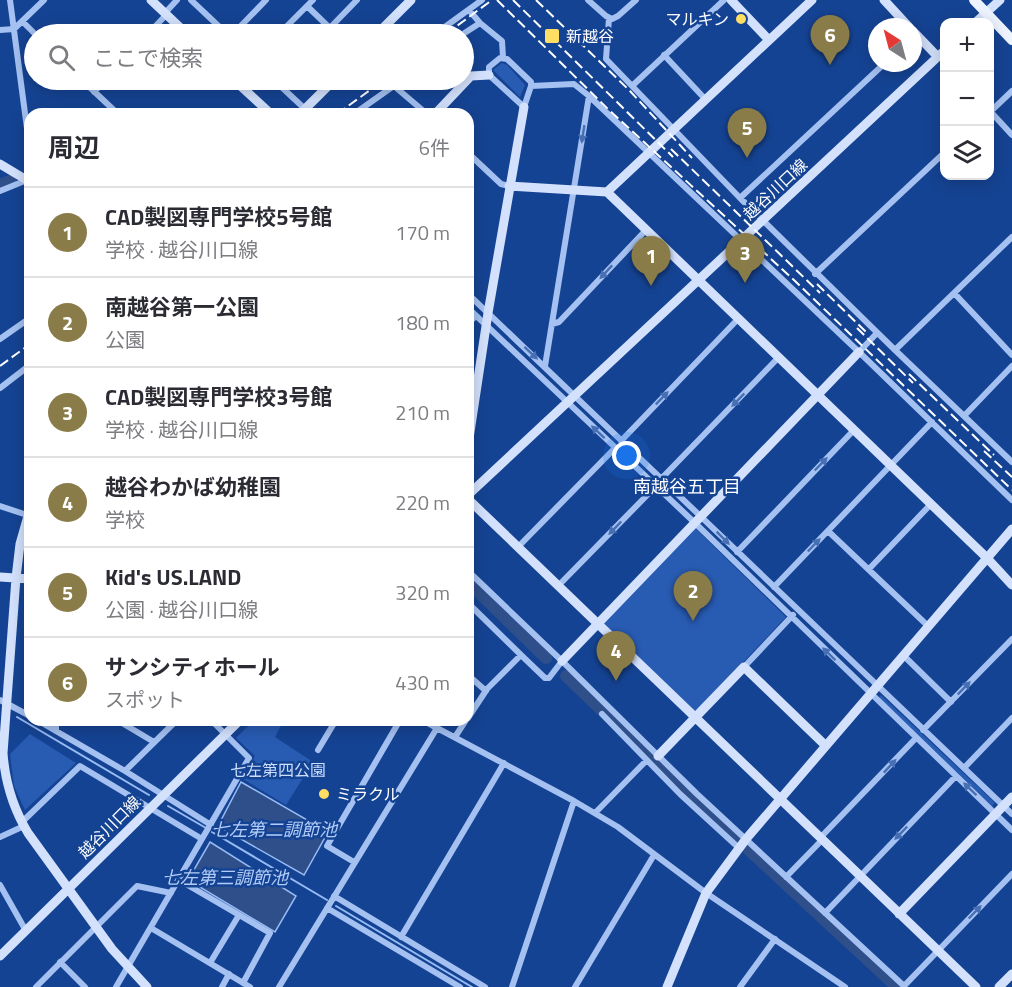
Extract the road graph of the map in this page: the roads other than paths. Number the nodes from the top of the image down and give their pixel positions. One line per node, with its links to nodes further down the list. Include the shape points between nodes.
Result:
1 (10, 0): 42 (street)
2 (44, 0): 30 (street)
3 (151, 0): 26 (street)
4 (177, 0): 26 (street)
5 (191, 0): 34 (street)
6 (252, 0): 22 (street)
7 (266, 0): 22 (street)
8 (313, 0): 21 (street)
9 (357, 0): 38 (street)
10 (410, 0): 39 (street)
11 (482, 0): 23 (street)
12 (588, 0): 27 (street)
13 (636, 0): 24 (street)
14 (724, 0): 47 (street)
15 (731, 0): 44 (street)
16 (812, 0): 44 (street)
17 (884, 0): 28 (street)
18 (974, 0): 25 (main road)
19 (1000, 0): 25 (street)
20 (624, 2): 24 (street)
21 (307, 6): 36 (street); 37 (street)
22 (259, 7): 35 (street)
23 (469, 10): 31 (street); 40 (street)
24 (622, 13): 27 (street)
25 (986, 13): 29 (street); 46 (main road)
26 (166, 14): 32 (street); 33 (street)
27 (609, 18): 55 (street, via 606,59)
28 (900, 18)
29 (980, 18)
30 (23, 22): 42 (street)
31 (480, 23): 41 (street); 49 (street, via 502,41)
32 (157, 24)
33 (176, 24)
34 (216, 24)
35 (243, 24)
36 (289, 24)
37 (326, 24)
38 (334, 24)
39 (387, 24)
40 (449, 24)
41 (474, 27)
42 (14, 29): 43 (street); 67 (street)
43 (0, 30)
44 (769, 40): 65 (street)
45 (922, 40): 48 (street)
46 (1012, 40)
47 (664, 55): 55 (street); 65 (street)
48 (940, 55)
49 (503, 57): 52 (street, via 489,67); 54 (street, via 530,80)
50 (940, 59): 90 (street, 越谷川口線)
51 (875, 72): 89 (street)
52 (489, 75): 53 (street); 66 (street)
53 (474, 76)
54 (531, 86): 64 (street, via 574,84); 66 (street)
55 (632, 86): 77 (street)
56 (245, 90): 69 (street)
57 (284, 90): 70 (street)
58 (324, 90): 71 (street)
59 (387, 90): 72 (street)
60 (397, 90): 73 (street)
61 (458, 90): 74 (street)
62 (1012, 91): 75 (street)
63 (94, 92): 68 (street)
64 (589, 96): 79 (street); 87 (street, one-way to 87)
65 (706, 100): 77 (street)
66 (524, 107): 85 (street)
67 (24, 108)
68 (111, 108)
69 (264, 108)
70 (299, 108)
71 (306, 108)
72 (362, 108)
73 (420, 108)
74 (441, 108)
75 (994, 108)
76 (994, 116): 78 (street)
77 (674, 129): 79 (street); 89 (street)
78 (1012, 135)
79 (648, 153): 88 (street); 93 (street)
80 (940, 158): 94 (street)
81 (474, 161): 85 (street)
82 (0, 164): 83 (street)
83 (24, 177)
84 (24, 178): 86 (street)
85 (509, 186): 87 (street); 98 (street)
86 (0, 190)
87 (574, 190): 88 (street); 102 (street)
88 (607, 192): 91 (street)
89 (740, 198): 90 (street)
90 (763, 221): 93 (street, 越谷川口線); 94 (street)
91 (646, 230): 95 (street); 102 (street, one-way to 102, via 559,322)
92 (1012, 237): 96 (street)
93 (741, 240): 95 (street, 越谷川口線); 107 (street)
94 (815, 274): 104 (street)
95 (698, 280): 100 (street); 115 (street, 越谷川口線)
96 (955, 294): 106 (street); 108 (street)
97 (474, 300): 98 (street)
98 (488, 313): 103 (street); 110 (street, one-way to 110)
99 (476, 316): 103 (street)
100 (738, 319): 109 (street); 121 (street, one-way to 100)
101 (24, 322): 105 (street)
102 (552, 324): 110 (street)
103 (487, 326): 116 (street); 117 (street)
104 (877, 333): 106 (street); 107 (street)
105 (0, 339)
106 (895, 350): 118 (street)
107 (859, 352): 114 (street); 119 (street)
108 (1012, 356)
109 (778, 358): 114 (street); 125 (street, one-way to 125)
110 (545, 366): 115 (street)
111 (1012, 366): 118 (street)
112 (24, 369): 113 (street)
113 (0, 387)
114 (817, 395): 120 (street); 133 (street)
115 (575, 396): 116 (street, 越谷川口線); 121 (street)
116 (567, 403): 122 (street, one-way to 116); 127 (street, 越谷川口線)
117 (474, 407)
118 (964, 416): 123 (street)
119 (932, 422): 124 (street); 128 (street)
120 (853, 431): 124 (street); 138 (street, one-way to 120)
121 (621, 441): 125 (street)
122 (615, 448): 126 (street); 137 (street)
123 (1012, 462)
124 (890, 465): 130 (street); 136 (street)
125 (662, 479): 133 (street)
126 (656, 486): 133 (street); 146 (street, one-way to 146)
127 (474, 491)
128 (1012, 500)
129 (474, 503): 137 (street)
130 (931, 504): 139 (street); 140 (street)
131 (0, 506): 132 (street)
132 (24, 512)
133 (698, 520): 138 (street, one-way to 138); 150 (street); 151 (street)
134 (1012, 529): 139 (street)
135 (24, 530): 143 (street)
136 (828, 531): 140 (street); 147 (street, one-way to 136)
137 (518, 547): 146 (street)
138 (737, 552): 147 (street)
139 (987, 558): 145 (street); 152 (street)
140 (869, 569): 152 (street)
141 (0, 577): 143 (street)
142 (474, 577): 158 (street)
143 (16, 578): 144 (street); 157 (street)
144 (24, 579)
145 (1012, 585)
146 (558, 586): 151 (street)
147 (774, 587): 149 (street)
148 (474, 609): 154 (street)
149 (797, 610): 150 (street); 161 (street)
150 (791, 617): 159 (street); 161 (street, one-way to 150)
151 (597, 624): 158 (street); 168 (street)
152 (928, 626): 155 (street)
153 (1011, 642): 164 (street, one-way to 153)
154 (521, 655): 158 (street, via 545,678); 162 (street)
155 (903, 655): 161 (street); 164 (street)
156 (0, 656): 157 (street)
157 (10, 657): 163 (street)
158 (562, 661): 190 (street)
159 (744, 666): 168 (street); 187 (street)
160 (474, 680): 162 (street)
161 (873, 690): 181 (street); 185 (street); 187 (street)
162 (486, 691): 165 (street)
163 (4, 702): 166 (street); 189 (street)
164 (951, 702): 181 (street)
165 (474, 709)
166 (24, 713)
167 (602, 714): 191 (street)
168 (694, 717): 190 (street); 198 (street)
169 (1012, 718): 193 (street)
170 (47, 726): 182 (street)
171 (56, 726): 182 (street)
172 (127, 726): 186 (street)
173 (171, 726): 186 (street)
174 (217, 726): 183 (street)
175 (234, 726): 183 (street, 越谷川口線)
176 (332, 726): 188 (street)
177 (397, 726): 214 (street, via 327,846)
178 (433, 726): 180 (street)
179 (462, 726): 184 (street)
180 (437, 728): 184 (street); 214 (street)
181 (924, 730): 193 (street)
182 (56, 731): 194 (street)
183 (225, 734): 196 (street, 越谷川口線); 206 (street, via 249,758)
184 (455, 737): 192 (street)
185 (916, 738): 195 (street); 211 (street, one-way to 185)
186 (154, 742): 194 (street)
187 (826, 746): 198 (street)
188 (318, 750)
189 (2, 753): 205 (street, via 6,782)
190 (658, 756): 210 (street)
191 (646, 761): 202 (street); 212 (street)
192 (504, 763): 199 (street); 233 (street)
193 (964, 768): 200 (street)
194 (125, 771): 196 (street)
195 (956, 776): 203 (street, one-way to 195); 216 (street, one-way to 216)
196 (164, 795): 201 (street, 越谷川口線); 206 (street)
197 (1012, 796): 200 (street)
198 (780, 799): 210 (street); 211 (street)
199 (574, 801): 202 (street); 253 (street)
200 (1003, 806): 203 (street); 204 (street)
201 (150, 808): 205 (street, via 80,766); 209 (street); 220 (street, 越谷川口線)
202 (595, 813): 213 (street)
203 (996, 814): 207 (street); 228 (street)
204 (1012, 814)
205 (23, 824): 208 (street); 220 (street)
206 (211, 825): 209 (street)
207 (1012, 830)
208 (0, 837)
209 (202, 839): 218 (street)
210 (746, 839): 212 (street); 217 (street)
211 (821, 839): 216 (street); 217 (street)
212 (740, 849): 222 (street)
213 (654, 855): 222 (street); 254 (street)
214 (354, 862): 224 (street)
215 (1012, 874): 235 (street, one-way to 215)
216 (860, 876): 227 (street); 228 (street)
217 (786, 877): 227 (street)
218 (179, 880): 221 (street); 229 (street)
219 (0, 885): 223 (street)
220 (69, 888): 230 (street); 232 (street, 越谷川口線)
221 (171, 893): 230 (street, via 137,886); 231 (street)
222 (706, 893): 234 (street); 255 (street)
223 (7, 896): 225 (street); 232 (street)
224 (334, 896): 226 (street); 233 (street)
225 (0, 900)
226 (327, 908): 250 (street); 251 (street)
227 (825, 913): 235 (street, via 904,986)
228 (899, 914): 235 (street)
229 (239, 915): 238 (street); 242 (street, via 270,933)
230 (96, 927): 237 (street); 239 (street)
231 (151, 928): 238 (street); 239 (street)
232 (26, 931): 236 (street, 越谷川口線)
233 (401, 937): 252 (street)
234 (775, 939): 256 (street); 257 (street)
235 (938, 951): 258 (street)
236 (0, 956)
237 (60, 962): 244 (street); 245 (street)
238 (210, 963): 240 (street)
239 (127, 968): 246 (street); 247 (street)
240 (229, 974): 242 (street); 248 (street)
241 (1012, 974): 243 (street)
242 (243, 983): 249 (street)
243 (1003, 986)
244 (36, 987)
245 (85, 987)
246 (116, 987)
247 (147, 987)
248 (222, 987)
249 (250, 987)
250 (279, 987)
251 (460, 987)
252 (485, 987)
253 (512, 987)
254 (575, 987)
255 (667, 987)
256 (740, 987)
257 (845, 987)
258 (976, 987)

